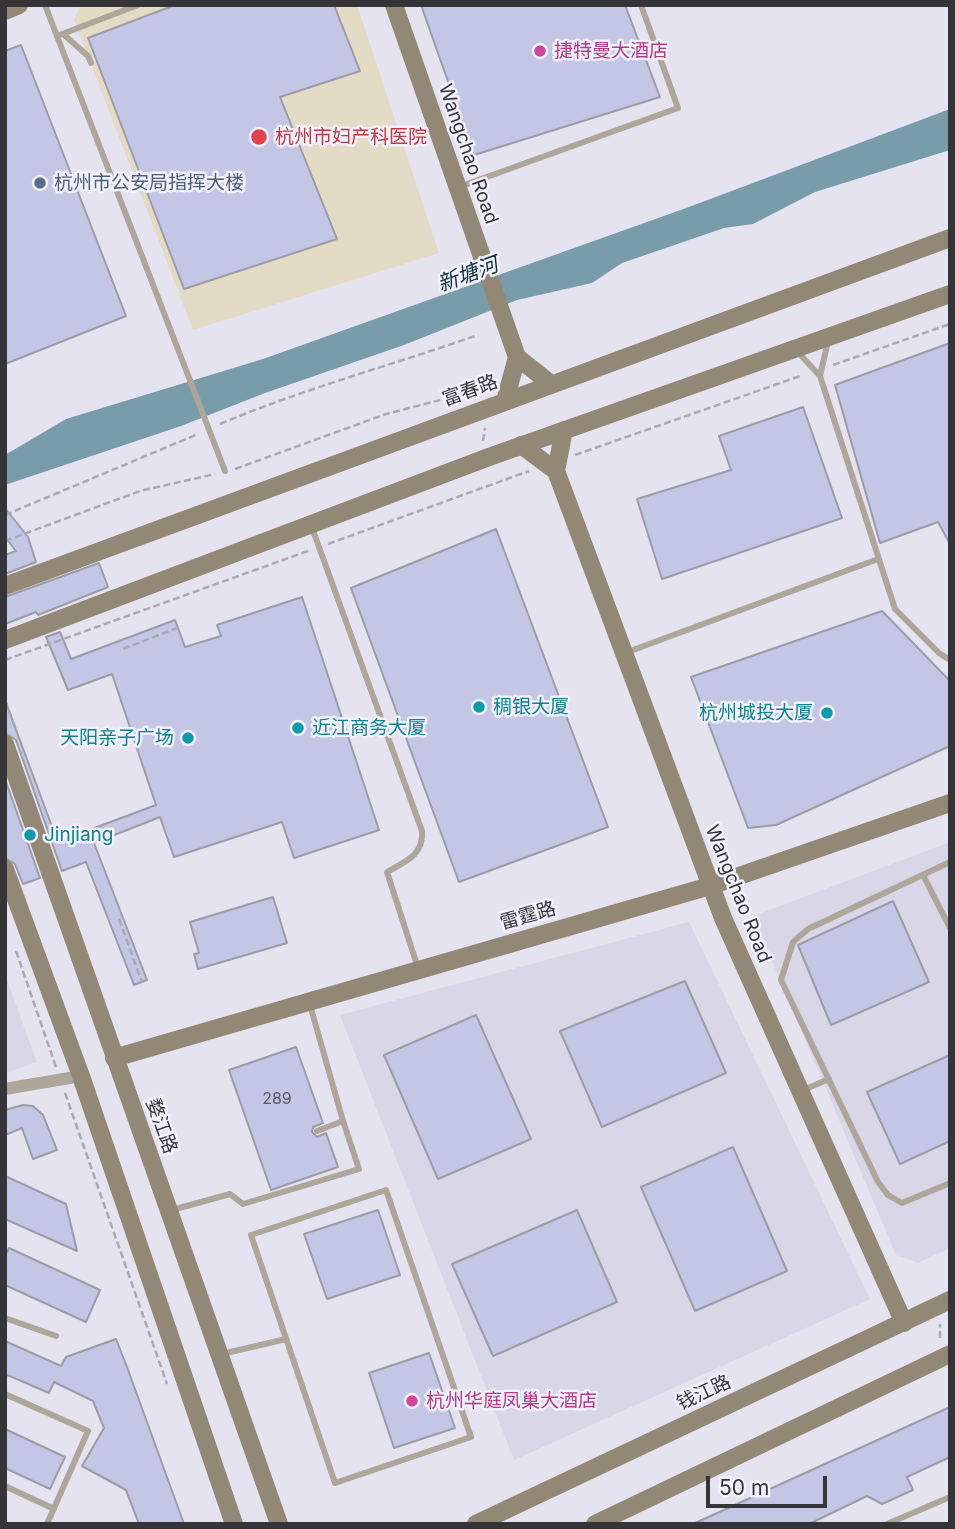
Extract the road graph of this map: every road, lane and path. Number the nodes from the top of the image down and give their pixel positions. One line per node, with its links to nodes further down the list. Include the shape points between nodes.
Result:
1 (19, 5): 6 (street)
2 (45, 5): 7 (lane)
3 (138, 5): 7 (lane)
4 (394, 5): 9 (street, Wangchao Road)
5 (641, 5): 9 (lane, via 678,108)
6 (5, 10)
7 (60, 34): 8 (lane); 24 (lane)
8 (91, 63)
9 (458, 187): 16 (street, Wangchao Road)
10 (950, 238): 20 (street, 富春路)
11 (950, 294): 14 (street)
12 (950, 324): 17 (path)
13 (475, 336): 24 (path, via 291,394)
14 (829, 336): 15 (street); 19 (lane)
15 (795, 348): 19 (lane); 25 (street)
16 (514, 349): 20 (street); 22 (street)
17 (832, 365)
18 (806, 374): 28 (path)
19 (820, 376): 35 (lane)
20 (551, 384): 22 (street, 富春路)
21 (471, 392): 29 (path, via 386,415)
22 (505, 401): 36 (street, 富春路)
23 (486, 423): 26 (path)
24 (210, 429): 29 (lane); 32 (path)
25 (564, 430): 27 (street); 31 (street)
26 (483, 442)
27 (521, 446): 31 (street); 33 (street)
28 (570, 457)
29 (225, 471): 34 (path, via 140,491)
30 (530, 471): 41 (path)
31 (556, 471): 40 (street, Wangchao Road)
32 (5, 514)
33 (310, 523): 38 (street); 52 (lane, via 422,831 423,843 414,857 387,872)
34 (5, 541)
35 (878, 559): 40 (lane); 42 (lane, via 895,609)
36 (5, 586)
37 (182, 626): 39 (path)
38 (5, 640)
39 (123, 649)
40 (623, 654): 48 (street, Wangchao Road)
41 (5, 660)
42 (950, 660)
43 (5, 744): 55 (street, 婺江路)
44 (950, 803): 48 (street, 雷霆路)
45 (950, 862): 47 (lane)
46 (5, 869): 56 (street)
47 (923, 875): 50 (lane); 58 (lane, via 808,929 789,950 781,980)
48 (710, 886): 52 (street, 雷霆路); 60 (street, Wangchao Road)
49 (120, 919): 53 (path)
50 (950, 928)
51 (15, 948): 57 (path)
52 (418, 970): 54 (street, 雷霆路)
53 (142, 982)
54 (309, 1002): 55 (street, 雷霆路); 61 (lane)
55 (114, 1058): 64 (street, 婺江路)
56 (81, 1076): 57 (street); 81 (street)
57 (60, 1079): 59 (street); 75 (path)
58 (829, 1079): 60 (lane); 63 (lane, via 888,1195 902,1203)
59 (5, 1089)
60 (800, 1091): 68 (street, Wangchao Road)
61 (343, 1121): 62 (lane); 64 (lane, via 359,1169 243,1204 230,1194)
62 (317, 1131)
63 (950, 1183)
64 (170, 1211): 72 (street, 婺江路)
65 (950, 1300): 68 (street, 钱江路)
66 (5, 1318): 69 (lane)
67 (940, 1322): 70 (path)
68 (904, 1323): 83 (street, 钱江路)
69 (56, 1336)
70 (940, 1338)
71 (286, 1339): 71 (lane, via 335,1483 471,1437 386,1190 251,1235); 72 (lane)
72 (222, 1354): 82 (street, 婺江路)
73 (950, 1354): 84 (street)
74 (5, 1395): 78 (lane, via 88,1431)
75 (171, 1395)
76 (5, 1486): 78 (lane)
77 (950, 1497): 79 (lane)
78 (54, 1508): 80 (lane)
79 (898, 1521): 85 (lane)
80 (47, 1524)
81 (234, 1524)
82 (279, 1524)
83 (476, 1524)
84 (595, 1524)
85 (887, 1524)

